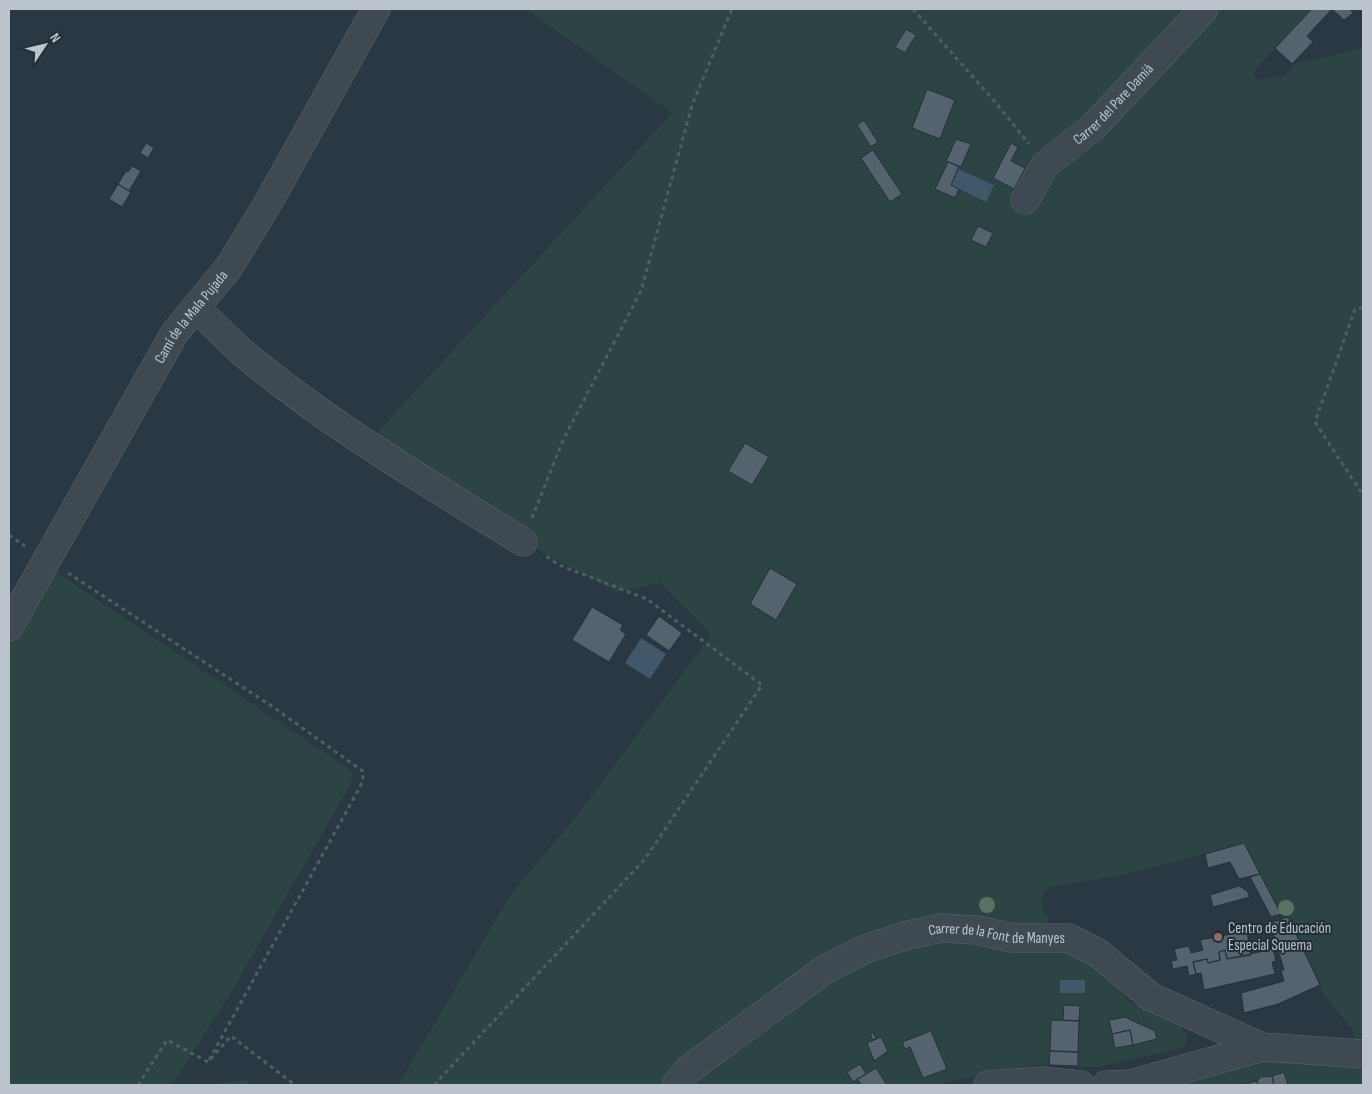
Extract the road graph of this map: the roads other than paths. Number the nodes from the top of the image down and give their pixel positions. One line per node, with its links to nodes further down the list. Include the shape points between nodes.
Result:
1 (376, 9): 4 (street, Camí de la Mala Pujada, via 268,203 229,267)
2 (1204, 9): 3 (street, Carrer del Pare Damià, via 1093,127 1045,165)
3 (1025, 200)
4 (197, 309): 5 (street, via 243,353 323,414); 6 (street, Camí de la Mala Pujada, via 174,334)
5 (523, 542)
6 (9, 627)
7 (1262, 1047): 8 (street, Carrer de la Font de Manyes); 9 (street, Carrer de la Font de Manyes, via 1151,997 1098,953 1069,938 1012,938 977,930 941,928 865,949 824,970 688,1070); 12 (street, via 1131,1084)
8 (1363, 1054)
9 (676, 1085)
10 (988, 1085): 11 (street, via 1042,1081)
11 (1081, 1085)
12 (1106, 1085)

